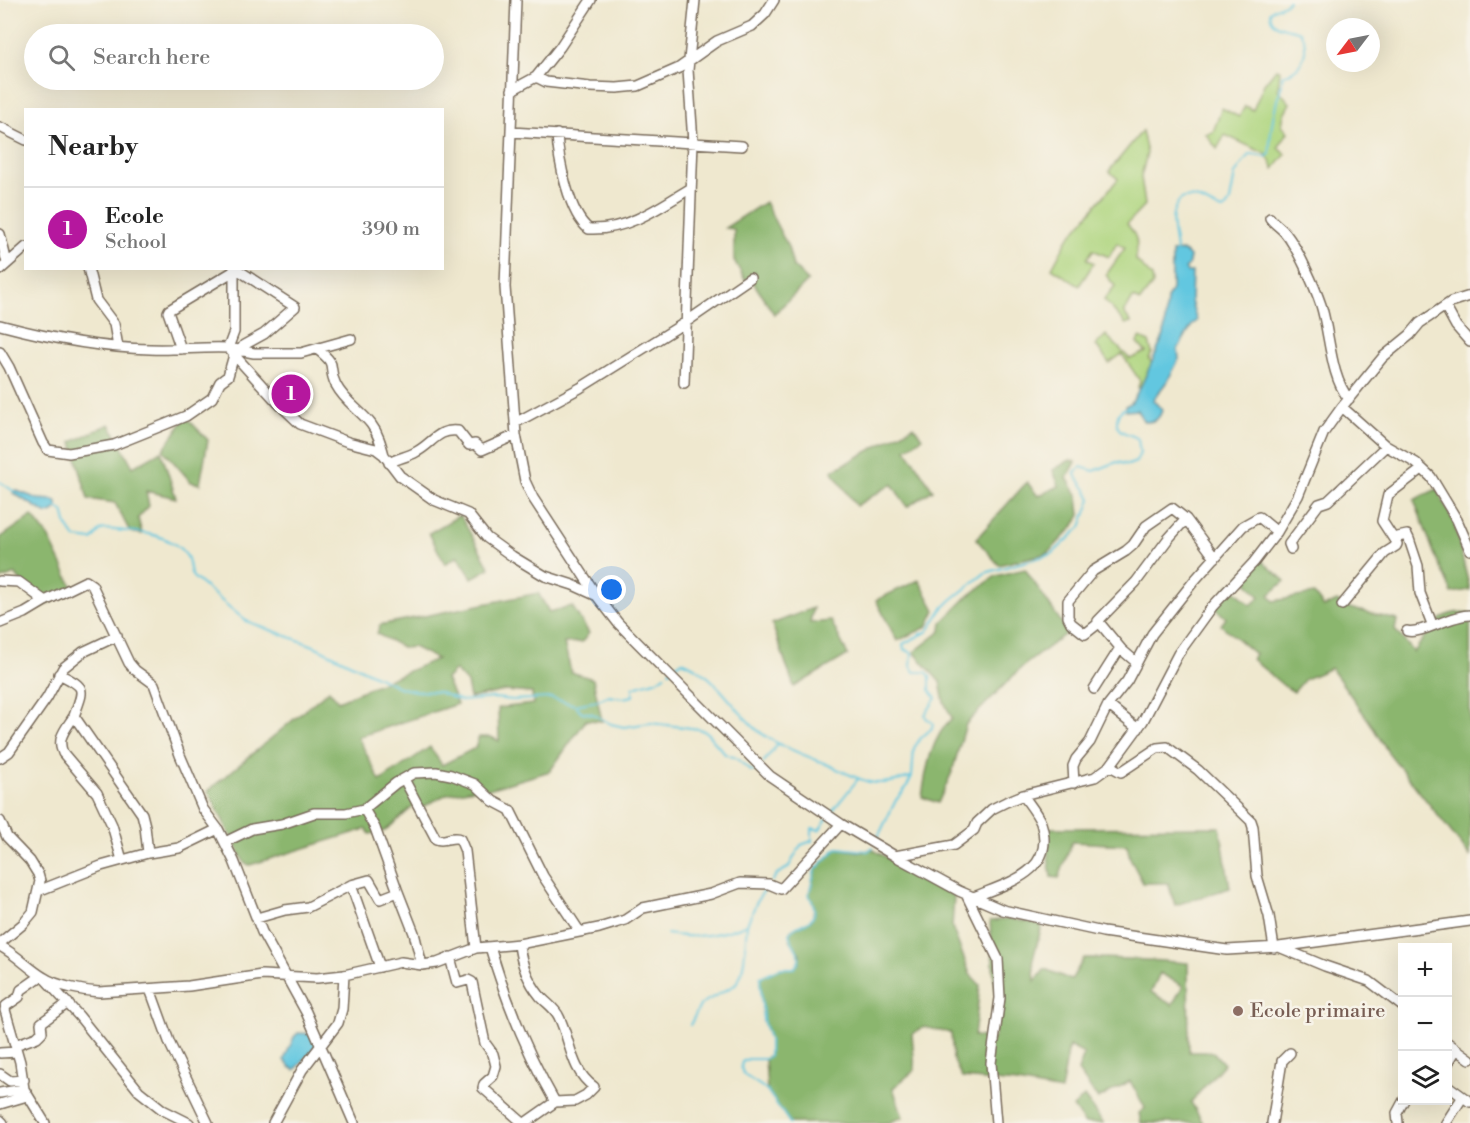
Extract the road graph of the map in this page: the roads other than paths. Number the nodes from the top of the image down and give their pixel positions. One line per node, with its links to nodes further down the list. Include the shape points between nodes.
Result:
1 (516, 0): 7 (street)
2 (591, 0): 6 (street)
3 (695, 0): 5 (street)
4 (774, 0): 5 (street, via 752,26 717,40)
5 (689, 63): 6 (street, via 638,86 617,88 546,82); 12 (street)
6 (536, 77): 7 (street)
7 (512, 90): 9 (street)
8 (0, 127): 11 (street)
9 (511, 132): 10 (street); 38 (street, via 505,287)
10 (557, 134): 12 (street); 14 (street, via 562,174 580,221 589,229 607,229 634,220)
11 (24, 139)
12 (693, 142): 13 (street); 14 (street)
13 (742, 146)
14 (691, 188): 26 (street)
15 (1270, 218): 36 (street, via 1293,243 1316,295 1340,384)
16 (0, 234): 18 (street)
17 (24, 250): 18 (street)
18 (4, 266)
19 (88, 270): 30 (street, via 96,300 114,324)
20 (232, 270): 31 (street, via 169,310)
21 (234, 270): 34 (street)
22 (236, 270): 34 (street, via 295,306 264,334)
23 (750, 278): 26 (street)
24 (1470, 296): 25 (street)
25 (1445, 306): 29 (street); 36 (street, via 1383,357)
26 (686, 322): 35 (street); 38 (street)
27 (0, 325): 30 (street)
28 (351, 339): 32 (street)
29 (1470, 342)
30 (118, 347): 31 (street)
31 (181, 349): 34 (street)
32 (318, 350): 34 (street, via 301,354); 41 (street, via 331,360 336,386 370,423)
33 (0, 352): 34 (street, via 43,443 48,450 69,453 114,445 192,412 212,398 228,376)
34 (234, 352): 41 (street, via 300,424 369,446)
35 (684, 383)
36 (1349, 399): 37 (street)
37 (1342, 407): 40 (street); 45 (street, via 1324,432 1298,496)
38 (515, 423): 39 (street)
39 (516, 435): 42 (street, via 482,450 451,430 439,433 416,452); 51 (street, via 525,481 533,498)
40 (1386, 446): 43 (street); 47 (street, via 1328,501 1319,504 1289,544)
41 (384, 455): 42 (street)
42 (389, 464): 51 (street, via 434,500 468,514 487,538 512,556 545,576)
43 (1422, 469): 46 (street, via 1388,495 1382,521); 48 (street, via 1439,488)
44 (1186, 519): 49 (street); 56 (street, via 1136,582 1098,619); 56 (street, via 1172,508 1146,526 1126,551 1094,571 1068,601 1071,623 1085,634)
45 (1277, 532): 49 (street, via 1259,516 1243,526); 66 (street, via 1212,607 1178,654)
46 (1393, 538): 53 (street, via 1396,546 1385,553); 57 (street, via 1407,535 1409,539 1418,566 1420,593)
47 (1291, 549)
48 (1470, 550)
49 (1215, 558): 61 (street, via 1173,606)
50 (0, 581): 52 (street, via 26,585)
51 (597, 596): 74 (street, via 618,623 770,776)
52 (45, 601): 55 (street); 59 (street, via 89,582)
53 (1342, 604)
54 (1470, 615): 57 (street)
55 (0, 623)
56 (1099, 623): 60 (street)
57 (1432, 624): 58 (street, via 1413,633)
58 (1407, 631)
59 (117, 636): 62 (street, via 83,651); 75 (street, via 135,670 154,684 203,809)
60 (1120, 648): 61 (street); 63 (street)
61 (1136, 662): 64 (street)
62 (58, 674): 65 (street, via 82,690); 67 (street, via 47,698 9,752)
63 (1094, 689)
64 (1108, 705): 66 (street); 70 (street, via 1076,759)
65 (74, 716): 77 (street, via 142,814); 79 (street, via 59,741 60,746 101,801)
66 (1138, 729): 68 (street)
67 (0, 758)
68 (1110, 766): 70 (street, via 1095,777); 90 (street, via 1121,772 1157,748 1167,747 1198,770 1251,821 1257,876)
69 (404, 779): 72 (street); 86 (street, via 424,771 451,776 475,784 510,810 543,876); 91 (street, via 436,839 460,839)
70 (1074, 783): 71 (street)
71 (1023, 795): 78 (street, via 992,809 954,845); 83 (street, via 1041,823 1043,851 1025,875)
72 (364, 809): 76 (street, via 314,813 252,829); 82 (street)
73 (0, 821): 81 (street, via 7,837 38,874)
74 (841, 824): 78 (street); 86 (street, via 781,889 769,884 740,883 701,896 649,906 625,920)
75 (218, 829): 76 (street); 77 (street, via 179,848)
76 (225, 842): 84 (street)
77 (148, 853): 79 (street)
78 (895, 856): 83 (street)
79 (122, 860): 81 (street)
80 (351, 885): 82 (street, via 370,880 380,899); 84 (street, via 308,907); 94 (street)
81 (38, 891): 88 (street, via 33,912)
82 (399, 892): 93 (street)
83 (970, 896): 90 (street, via 1003,910 1103,932 1227,950); 123 (street, via 998,959 1000,998 990,1063)
84 (257, 918): 96 (street)
85 (1470, 921): 90 (street)
86 (580, 932): 87 (street)
87 (519, 944): 89 (street); 114 (street, via 527,976 559,1017 576,1064 585,1081 594,1087 575,1101)
88 (0, 945): 97 (street)
89 (490, 947): 91 (street); 114 (street, via 530,1055)
90 (1277, 947): 100 (street, via 1369,981)
91 (476, 948): 92 (street)
92 (450, 957): 93 (street); 122 (street, via 457,983 472,982 485,1043 495,1060 494,1072 483,1088)
93 (422, 965): 94 (street)
94 (380, 967): 95 (street)
95 (344, 975): 96 (street); 101 (street, via 338,1023)
96 (288, 976): 98 (street, via 256,975); 101 (street)
97 (43, 978): 98 (street, via 87,991); 99 (street); 103 (street, via 21,990 19,998 5,1008)
98 (150, 989): 119 (street)
99 (68, 1003): 103 (street, via 41,1023 38,1037); 118 (street, via 139,1091 163,1110)
100 (1398, 1003)
101 (322, 1046): 120 (street, via 302,1070); 121 (street)
102 (1452, 1046): 104 (street)
103 (16, 1048): 105 (street); 110 (street)
104 (1456, 1050): 107 (street); 108 (street)
105 (0, 1053)
106 (1290, 1053): 124 (street, via 1282,1061)
107 (1452, 1056)
108 (1470, 1059)
109 (0, 1074): 110 (street)
110 (25, 1088): 112 (street); 115 (street); 117 (street)
111 (1452, 1089): 113 (street)
112 (0, 1093)
113 (1466, 1100): 126 (street)
114 (555, 1102): 122 (street)
115 (0, 1104)
116 (1402, 1105): 125 (street, via 1397,1113)
117 (45, 1123)
118 (189, 1123)
119 (208, 1123)
120 (273, 1123)
121 (354, 1123)
122 (524, 1123)
123 (996, 1123)
124 (1272, 1123)
125 (1399, 1123)
126 (1446, 1123)

